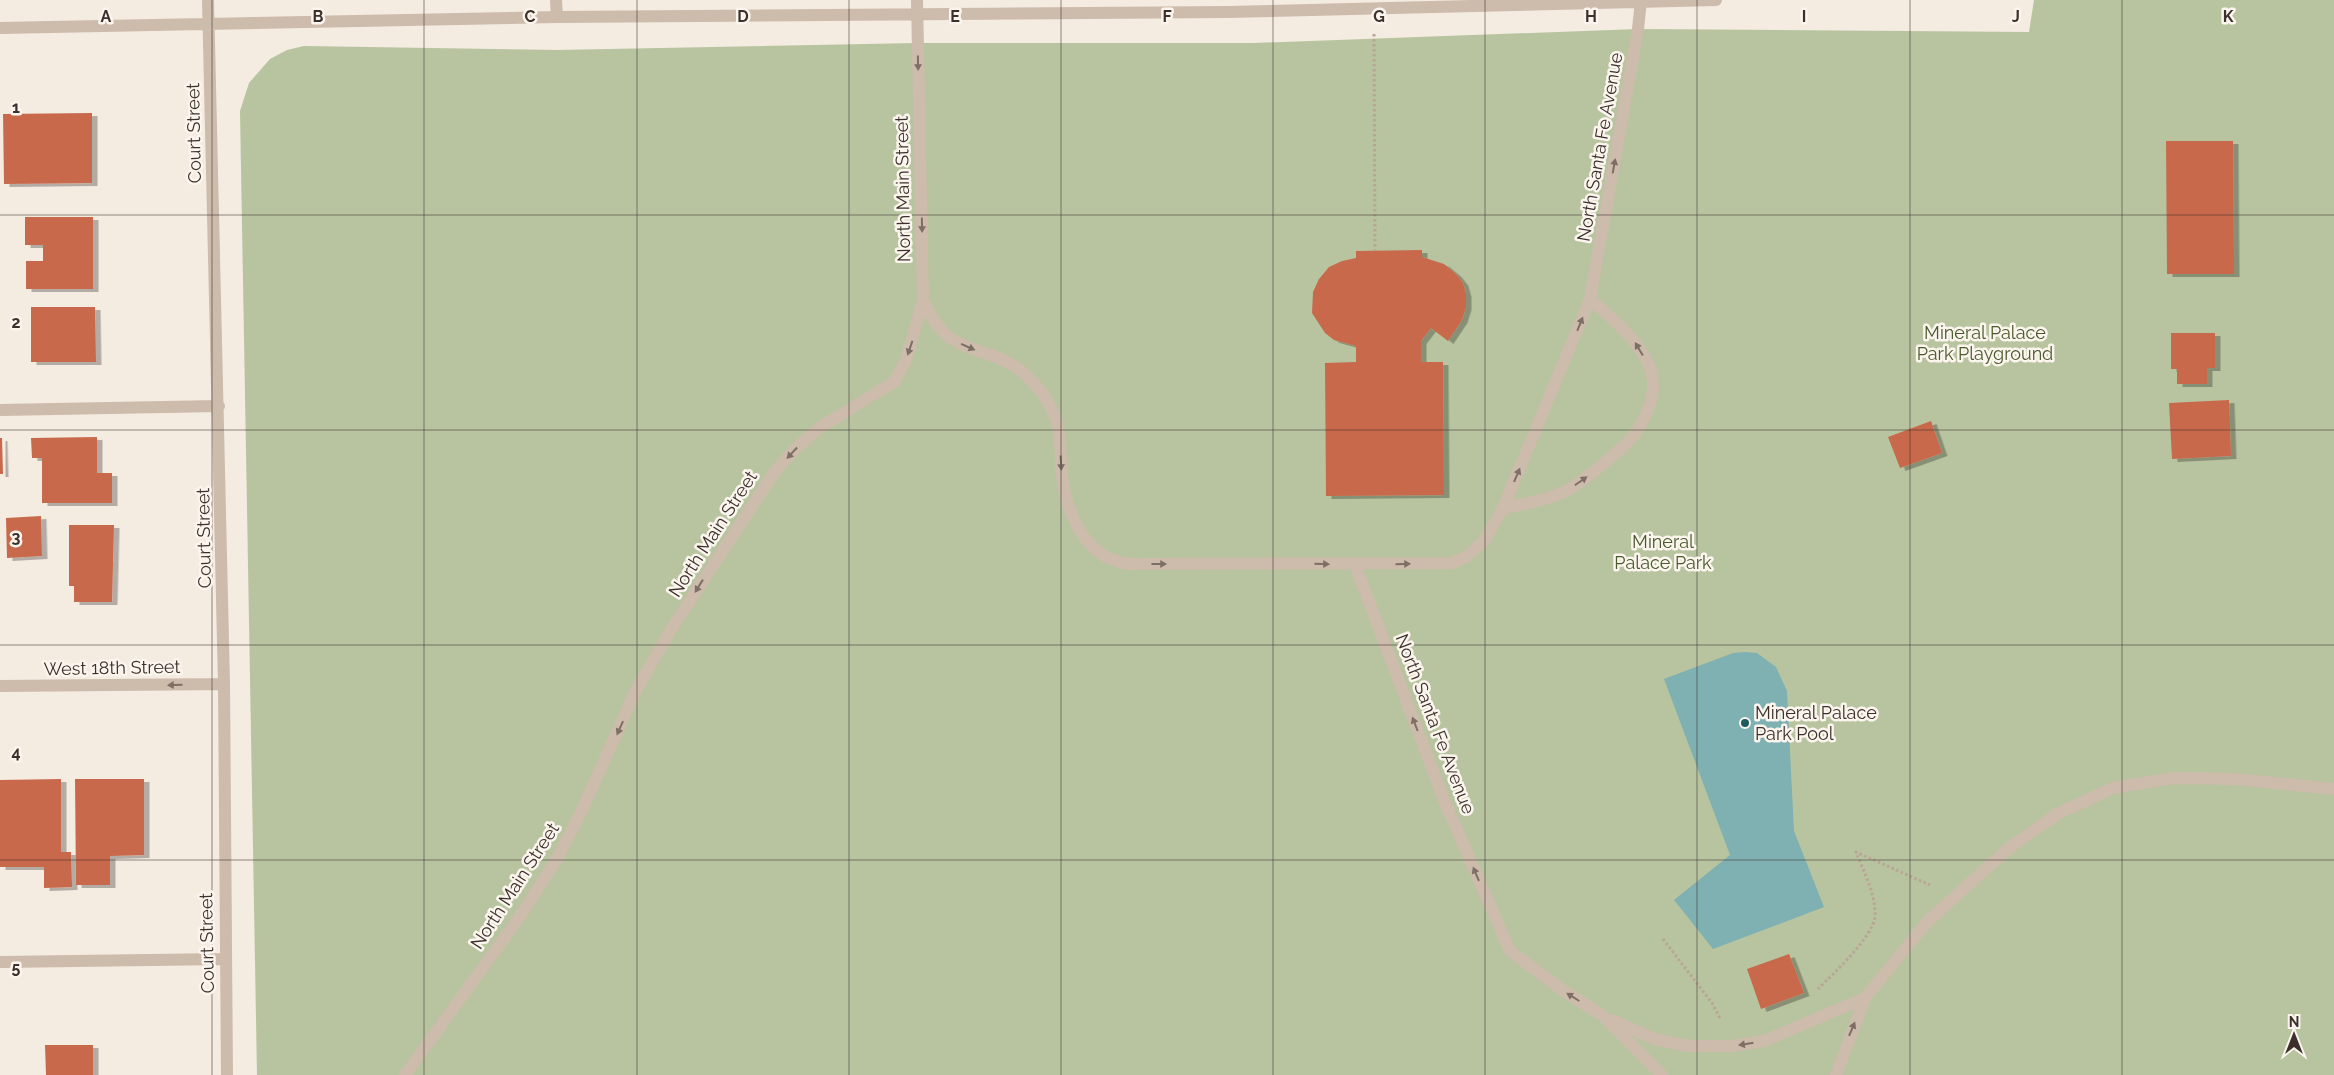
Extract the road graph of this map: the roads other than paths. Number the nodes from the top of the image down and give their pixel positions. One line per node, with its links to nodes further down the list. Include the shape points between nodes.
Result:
1 (208, 0): 9 (street, Court Street)
2 (556, 0): 8 (street)
3 (917, 0): 7 (street, North Main Street)
4 (1641, 0): 5 (street); 6 (street, via 1374,7); 11 (street, North Santa Fe Avenue, one-way to 4)
5 (1716, 0)
6 (1304, 5): 7 (street, via 1227,12)
7 (917, 14): 8 (street); 12 (street, North Main Street, one-way to 12)
8 (556, 18): 9 (street)
9 (209, 25): 10 (street); 13 (street, Court Street)
10 (0, 28)
11 (1590, 299): 15 (street, North Santa Fe Avenue, one-way to 11); 15 (street, one-way to 11, via 1538,502 1564,492 1634,436 1647,412 1654,386 1648,365 1638,346)
12 (923, 301): 16 (street, one-way to 16, via 950,338 1004,360 1042,394 1054,415 1067,501 1088,542 1105,556 1127,564); 25 (street, North Main Street, one-way to 25, via 906,360 894,382 820,428 795,449 745,514 635,692 558,857 521,915)
13 (218, 406): 14 (street); 17 (street, Court Street)
14 (0, 410)
15 (1503, 508): 16 (street, North Santa Fe Avenue, one-way to 15, via 1452,563 1466,557 1484,541)
16 (1355, 565): 23 (street, North Santa Fe Avenue, one-way to 16, via 1561,989 1510,950 1444,800)
17 (224, 684): 18 (street, West 18th Street, one-way to 18); 20 (street, Court Street)
18 (0, 686)
19 (2334, 789): 22 (street, via 2236,779 2173,778 2113,788 2057,814 2009,848 1927,922)
20 (225, 960): 21 (street); 24 (street, Court Street)
21 (0, 962)
22 (1866, 998): 23 (street, North Santa Fe Avenue, one-way to 23, via 1764,1041 1732,1046 1688,1046 1654,1039); 27 (street, one-way to 22)
23 (1604, 1016): 26 (street, North Santa Fe Avenue)
24 (227, 1075)
25 (405, 1075)
26 (1662, 1075)
27 (1836, 1075)

